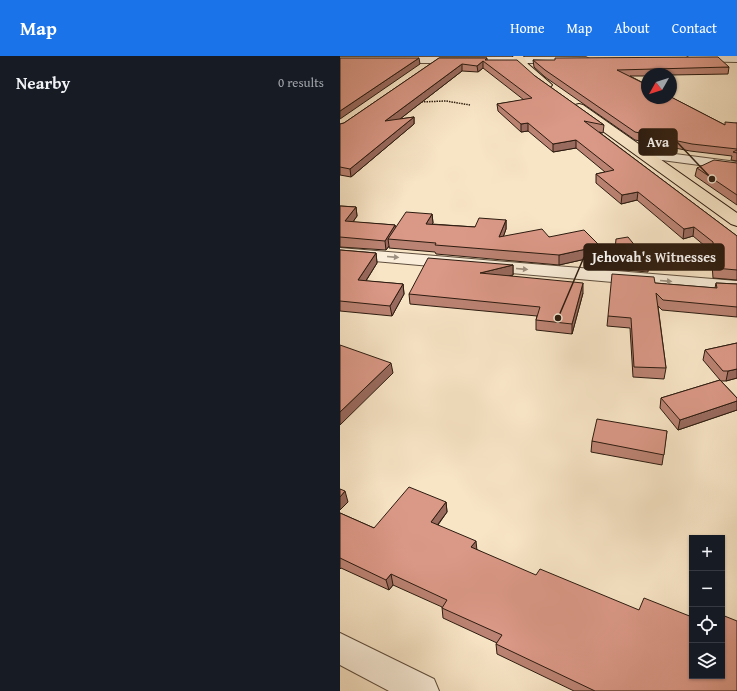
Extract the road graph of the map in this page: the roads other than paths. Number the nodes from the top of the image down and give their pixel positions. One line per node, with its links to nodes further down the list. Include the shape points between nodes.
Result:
1 (519, 58): 2 (street); 6 (street); 9 (main road, via 534,75)
2 (549, 58): 7 (street)
3 (683, 59): 4 (street)
4 (737, 59)
5 (340, 60): 6 (street)
6 (436, 60): 8 (street)
7 (600, 60)
8 (418, 72)
9 (554, 90)
10 (566, 99): 11 (main road)
11 (644, 154): 12 (street); 13 (main road)
12 (737, 166)
13 (737, 221)
14 (340, 253): 15 (street, one-way to 15)
15 (737, 287)
16 (340, 648): 17 (street)
17 (422, 691)

